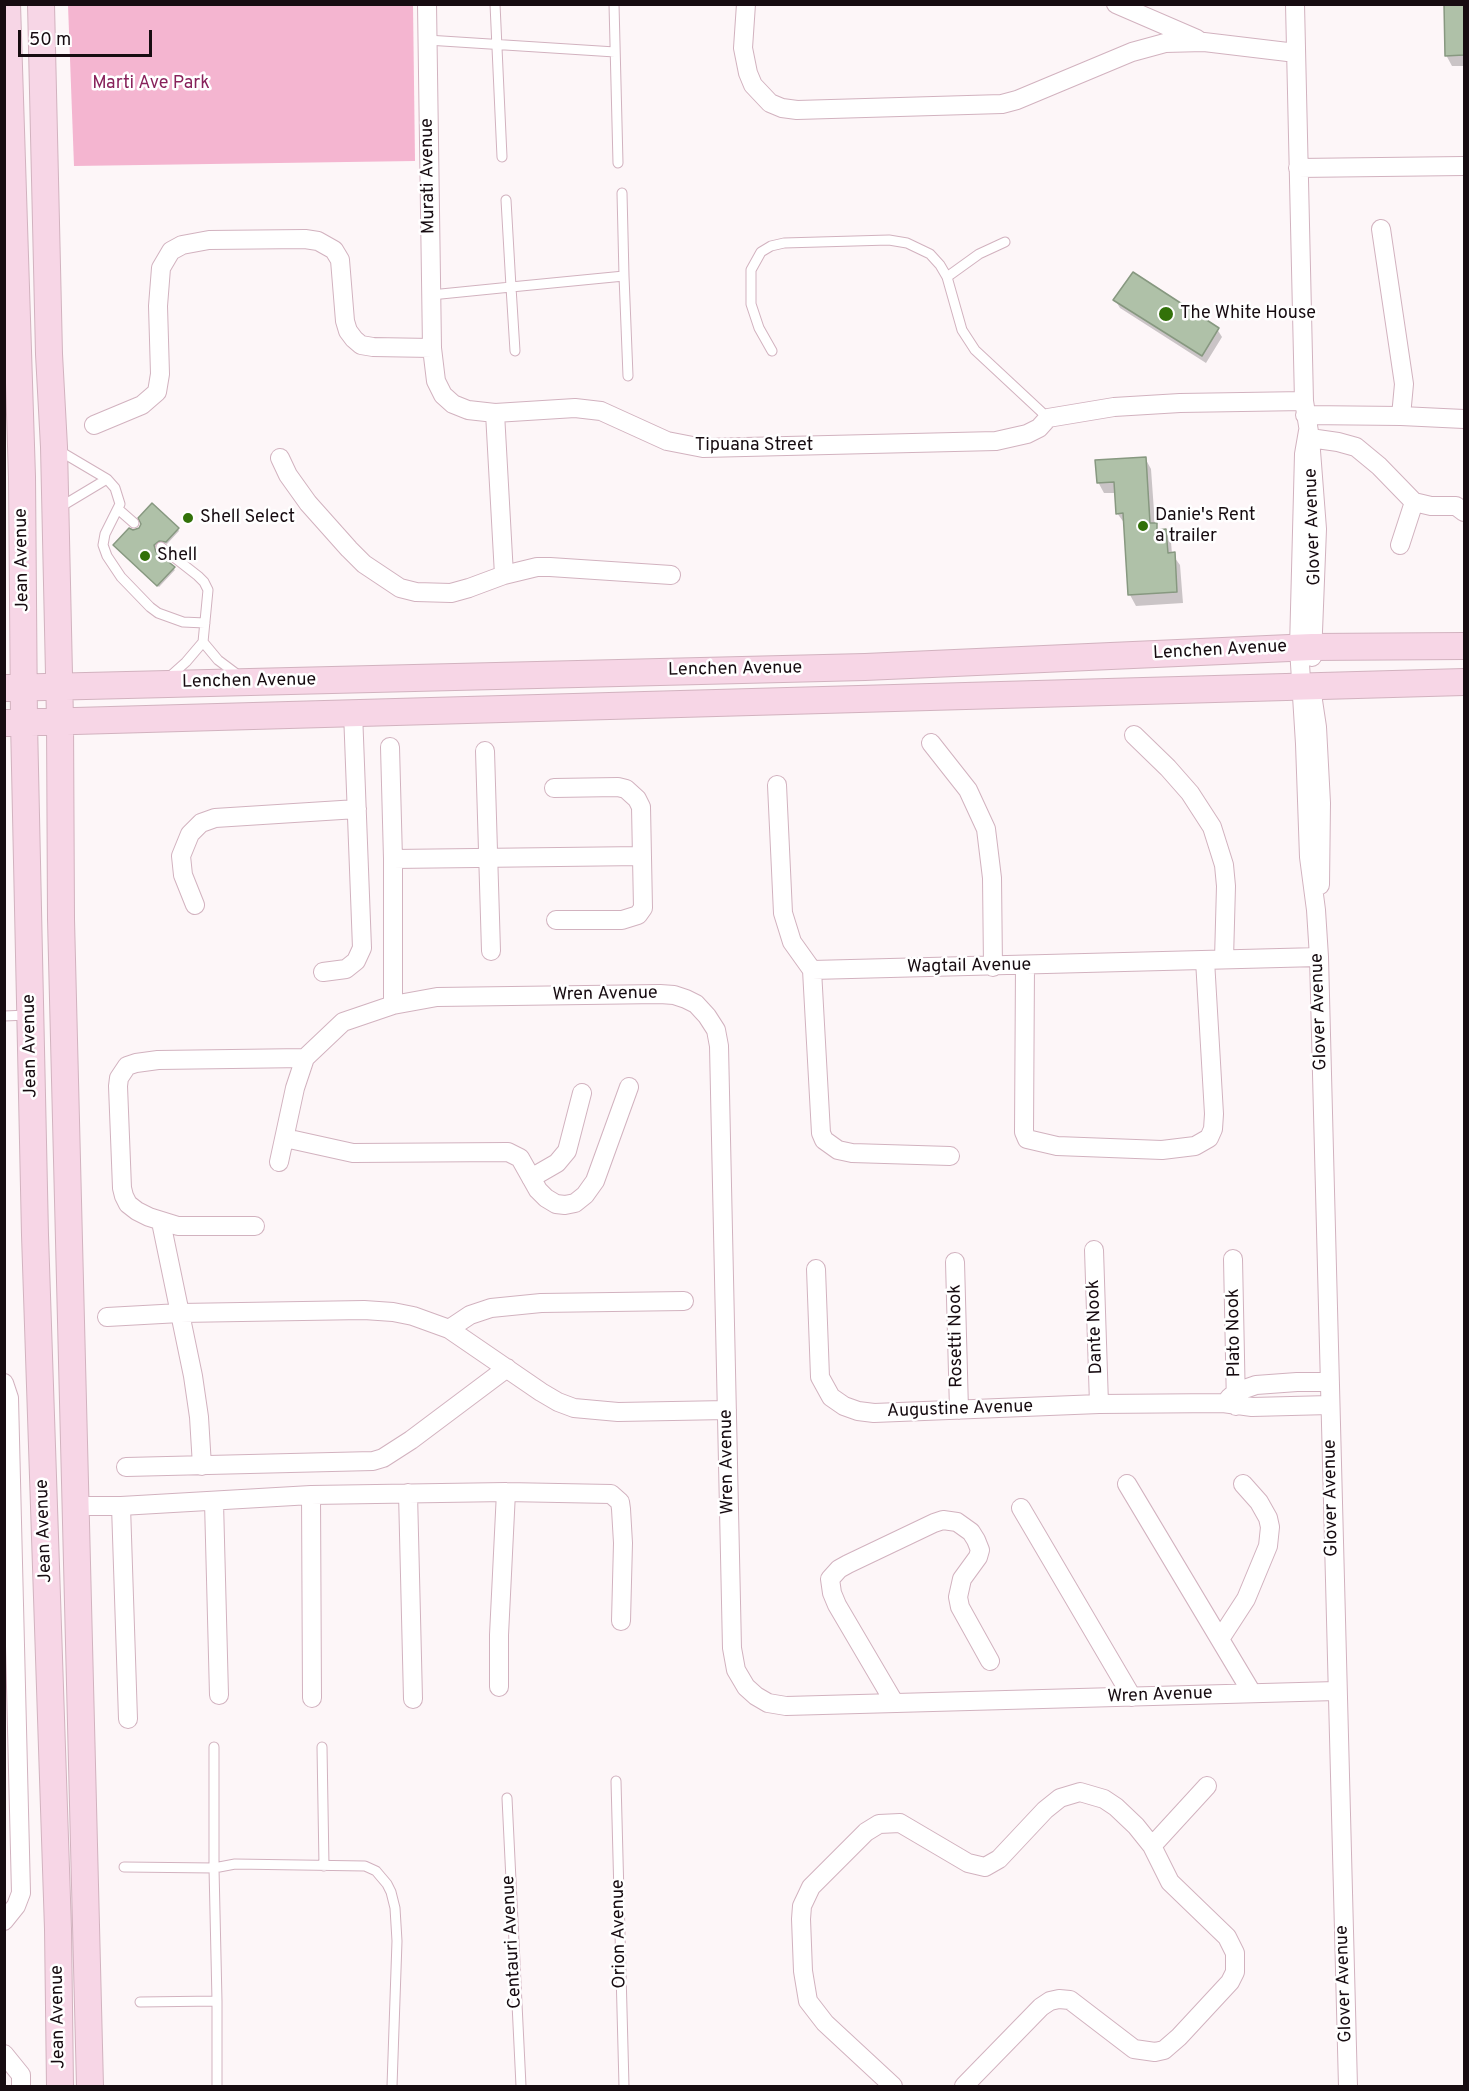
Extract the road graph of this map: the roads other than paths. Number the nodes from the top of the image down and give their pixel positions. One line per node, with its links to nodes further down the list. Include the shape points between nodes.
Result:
1 (7, 4): 14 (main road, Jean Avenue)
2 (41, 4): 32 (main road, Jean Avenue)
3 (427, 4): 9 (street, Murati Avenue)
4 (495, 4): 11 (lane)
5 (614, 4): 12 (lane)
6 (746, 4): 10 (street, via 743,48 747,73 770,104 797,110 1002,104 1153,45)
7 (1116, 4): 10 (street)
8 (1295, 4): 13 (street, Glover Avenue)
9 (427, 40): 11 (lane); 27 (street, Murati Avenue)
10 (1204, 42): 13 (street)
11 (496, 43): 12 (lane); 15 (lane)
12 (615, 52): 17 (lane)
13 (1296, 53): 19 (street, Glover Avenue)
14 (7, 54): 16 (main road, Jean Avenue)
15 (502, 157)
16 (8, 158): 28 (main road, Jean Avenue)
17 (618, 163)
18 (1464, 166): 19 (street)
19 (1298, 168): 40 (street, Glover Avenue)
20 (622, 193): 24 (lane)
21 (506, 200): 26 (lane)
22 (1381, 229): 36 (street, via 1404,384)
23 (1005, 242): 25 (lane)
24 (624, 276): 26 (lane); 33 (lane)
25 (947, 277): 31 (lane, via 930,254 907,243 889,240 771,246 755,261 750,283 755,317); 37 (lane, via 968,341)
26 (511, 287): 27 (lane); 30 (lane)
27 (431, 295): 29 (street, Murati Avenue)
28 (11, 301): 34 (main road, Jean Avenue)
29 (432, 348): 35 (street, Tipuana Street, via 436,381 443,395 468,410); 39 (street, via 373,347 354,339 345,321 340,260 326,244 306,239 209,240 182,245 171,251 161,268 157,392 142,405)
30 (515, 351)
31 (772, 351)
32 (49, 354): 34 (main road, via 36,406); 41 (main road, Jean Avenue)
33 (628, 376)
34 (16, 412): 61 (main road, Jean Avenue)
35 (495, 412): 37 (street, Tipuana Street, via 575,408 601,411 668,441 703,448 996,441 1027,434); 51 (street)
36 (1401, 416): 38 (street); 40 (street)
37 (1048, 418): 40 (street, Tipuana Street, via 1130,405)
38 (1464, 419)
39 (94, 425)
40 (1307, 425): 44 (street, via 1356,447); 56 (street, Glover Avenue, via 1300,552)
41 (54, 447): 43 (lane); 46 (main road, Jean Avenue)
42 (280, 458): 51 (street, via 296,488 349,549 400,588 451,593)
43 (107, 479): 45 (lane, via 119,498); 46 (lane)
44 (1414, 502): 47 (street, via 1456,506); 49 (street)
45 (118, 509): 48 (lane); 53 (lane, via 103,545 121,577 158,613 183,622)
46 (55, 511): 60 (main road, Jean Avenue)
47 (1464, 512)
48 (134, 523)
49 (1400, 545)
50 (162, 547): 53 (lane, via 204,582 208,590)
51 (504, 575): 52 (street, via 543,567)
52 (671, 575)
53 (205, 623): 54 (lane)
54 (203, 642): 57 (lane, via 227,668); 59 (lane)
55 (1464, 646): 56 (main road, Lenchen Avenue)
56 (1306, 647): 57 (main road, Lenchen Avenue, via 865,667); 62 (street, Glover Avenue)
57 (249, 682): 59 (main road, Lenchen Avenue)
58 (1464, 682): 62 (main road, Lenchen Avenue)
59 (161, 684): 60 (main road, Lenchen Avenue)
60 (58, 687): 61 (main road, Lenchen Avenue); 64 (main road, Jean Avenue)
61 (14, 688): 65 (main road, Jean Avenue)
62 (1306, 688): 63 (main road, Lenchen Avenue); 80 (street, Glover Avenue, via 1317,727 1322,803 1322,857 1316,910)
63 (353, 712): 64 (main road, Lenchen Avenue); 72 (street)
64 (60, 720): 65 (main road, Lenchen Avenue); 77 (main road, Jean Avenue)
65 (14, 722): 87 (main road, Jean Avenue)
66 (1134, 735): 81 (street, via 1182,785 1212,827 1220,848 1225,876)
67 (931, 743): 83 (street, via 968,790 986,829 992,878)
68 (390, 747): 75 (street)
69 (485, 751): 73 (street)
70 (777, 785): 84 (street, via 783,913 792,942)
71 (554, 788): 74 (street, via 618,787 633,794 641,807)
72 (357, 809): 76 (street, via 215,818 201,823 190,834 181,856 183,875); 85 (street, via 362,948 356,961 346,969)
73 (489, 856): 74 (street); 75 (street); 79 (street)
74 (642, 856): 78 (street, via 643,908 638,915 608,921)
75 (393, 859): 86 (street)
76 (195, 905)
77 (61, 919): 87 (main road, via 50,944 51,1003 46,1012); 122 (main road, Jean Avenue)
78 (556, 920)
79 (491, 951)
80 (1318, 957): 81 (street, Wagtail Avenue); 107 (street, Glover Avenue)
81 (1214, 959): 82 (street, Wagtail Avenue); 82 (street, via 1212,1129 1209,1138 1195,1146 1162,1150 1057,1146 1027,1139)
82 (1025, 966): 83 (street, Wagtail Avenue)
83 (993, 967): 84 (street, Wagtail Avenue)
84 (812, 970): 93 (street, via 824,1140 838,1150 852,1153)
85 (323, 972)
86 (393, 1005): 89 (street, Wren Avenue, via 343,1022); 112 (street, Wren Avenue, via 437,997 660,994 686,999 707,1016 716,1030 721,1079)
87 (30, 1015): 88 (lane); 148 (main road, Jean Avenue)
88 (4, 1016)
89 (305, 1058): 92 (street); 96 (street, via 158,1060 136,1063 122,1071 118,1086 124,1196 137,1211)
90 (629, 1087): 95 (street, via 599,1173 585,1195 575,1203 556,1204 538,1190)
91 (582, 1092): 95 (street, via 567,1150 557,1163)
92 (285, 1138): 94 (street); 95 (street, via 353,1153 508,1152 520,1158)
93 (950, 1156)
94 (279, 1162)
95 (531, 1178)
96 (161, 1222): 97 (street, via 178,1226); 103 (street)
97 (255, 1227)
98 (1094, 1250): 110 (street, Dante Nook)
99 (1233, 1259): 109 (street, Plato Nook)
100 (955, 1262): 113 (street, Rosetti Nook)
101 (816, 1269): 113 (street, Augustine Avenue, via 820,1377 831,1397 844,1406 874,1413)
102 (684, 1301): 105 (street, via 541,1303 491,1308 470,1315)
103 (180, 1313): 104 (street); 105 (street, via 377,1310 413,1316); 114 (street, via 196,1393)
104 (106, 1317)
105 (449, 1329): 106 (street)
106 (507, 1368): 112 (street, via 558,1402 574,1408 618,1412); 114 (street, via 383,1458)
107 (1330, 1382): 109 (street, Augustine Avenue, via 1256,1385); 111 (street, Glover Avenue)
108 (4, 1383): 146 (street, via 9,1398 21,1893)
109 (1232, 1400): 110 (street, Augustine Avenue); 111 (street, Augustine Avenue)
110 (1098, 1404): 113 (street, Augustine Avenue)
111 (1330, 1405): 129 (street, Glover Avenue)
112 (727, 1410): 135 (street, Wren Avenue, via 732,1648 741,1679 756,1696 786,1706)
113 (959, 1410)
114 (202, 1466): 115 (street)
115 (126, 1467)
116 (1127, 1484): 126 (street)
117 (1243, 1484): 126 (street, via 1268,1518 1269,1546 1246,1599)
118 (506, 1492): 119 (street); 125 (street, via 606,1493 616,1497 621,1509 623,1543); 128 (street)
119 (408, 1493): 120 (street); 134 (street)
120 (311, 1495): 121 (street); 133 (street)
121 (214, 1502): 123 (street); 131 (street)
122 (74, 1506): 123 (street); 147 (main road, Jean Avenue)
123 (122, 1506): 136 (street)
124 (1021, 1508): 132 (street)
125 (621, 1621)
126 (1220, 1639): 130 (street)
127 (990, 1661): 135 (street, via 958,1597 962,1579 978,1557 976,1540 957,1522 934,1522 848,1564 830,1579 837,1605)
128 (499, 1687)
129 (1336, 1691): 130 (street, Wren Avenue); 161 (street, Glover Avenue)
130 (1252, 1693): 132 (street, Wren Avenue)
131 (219, 1695)
132 (1132, 1697): 135 (street, Wren Avenue)
133 (312, 1698)
134 (413, 1699)
135 (894, 1702)
136 (128, 1719)
137 (214, 1747): 145 (lane)
138 (322, 1747): 143 (lane)
139 (616, 1781): 158 (lane, Orion Avenue)
140 (1207, 1786): 142 (street)
141 (507, 1798): 157 (lane, Centauri Avenue)
142 (1152, 1846): 159 (street, via 1116,1807 1098,1796 1080,1792 1060,1798 999,1859 985,1867 968,1863 900,1823 879,1824 866,1832 805,1896 801,1919 805,1992 819,2016); 160 (street, via 1170,1882 1220,1929 1236,1953 1235,1972 1221,1994 1179,2037 1164,2050 1155,2052 1134,2049 1070,2000 1050,2001)
143 (324, 1866): 145 (lane, via 236,1864); 156 (lane, via 365,1866 376,1871 391,1892 397,1941)
144 (124, 1867): 145 (lane)
145 (214, 1868): 149 (lane)
146 (4, 1921)
147 (86, 1928): 148 (main road); 154 (main road, Jean Avenue)
148 (58, 1929): 153 (main road, Jean Avenue)
149 (218, 2001): 150 (lane); 155 (lane)
150 (140, 2002)
151 (4, 2054): 152 (street, via 21,2075)
152 (21, 2086)
153 (60, 2086)
154 (90, 2086)
155 (217, 2086)
156 (392, 2086)
157 (521, 2086)
158 (624, 2086)
159 (893, 2086)
160 (964, 2086)
161 (1348, 2086)

